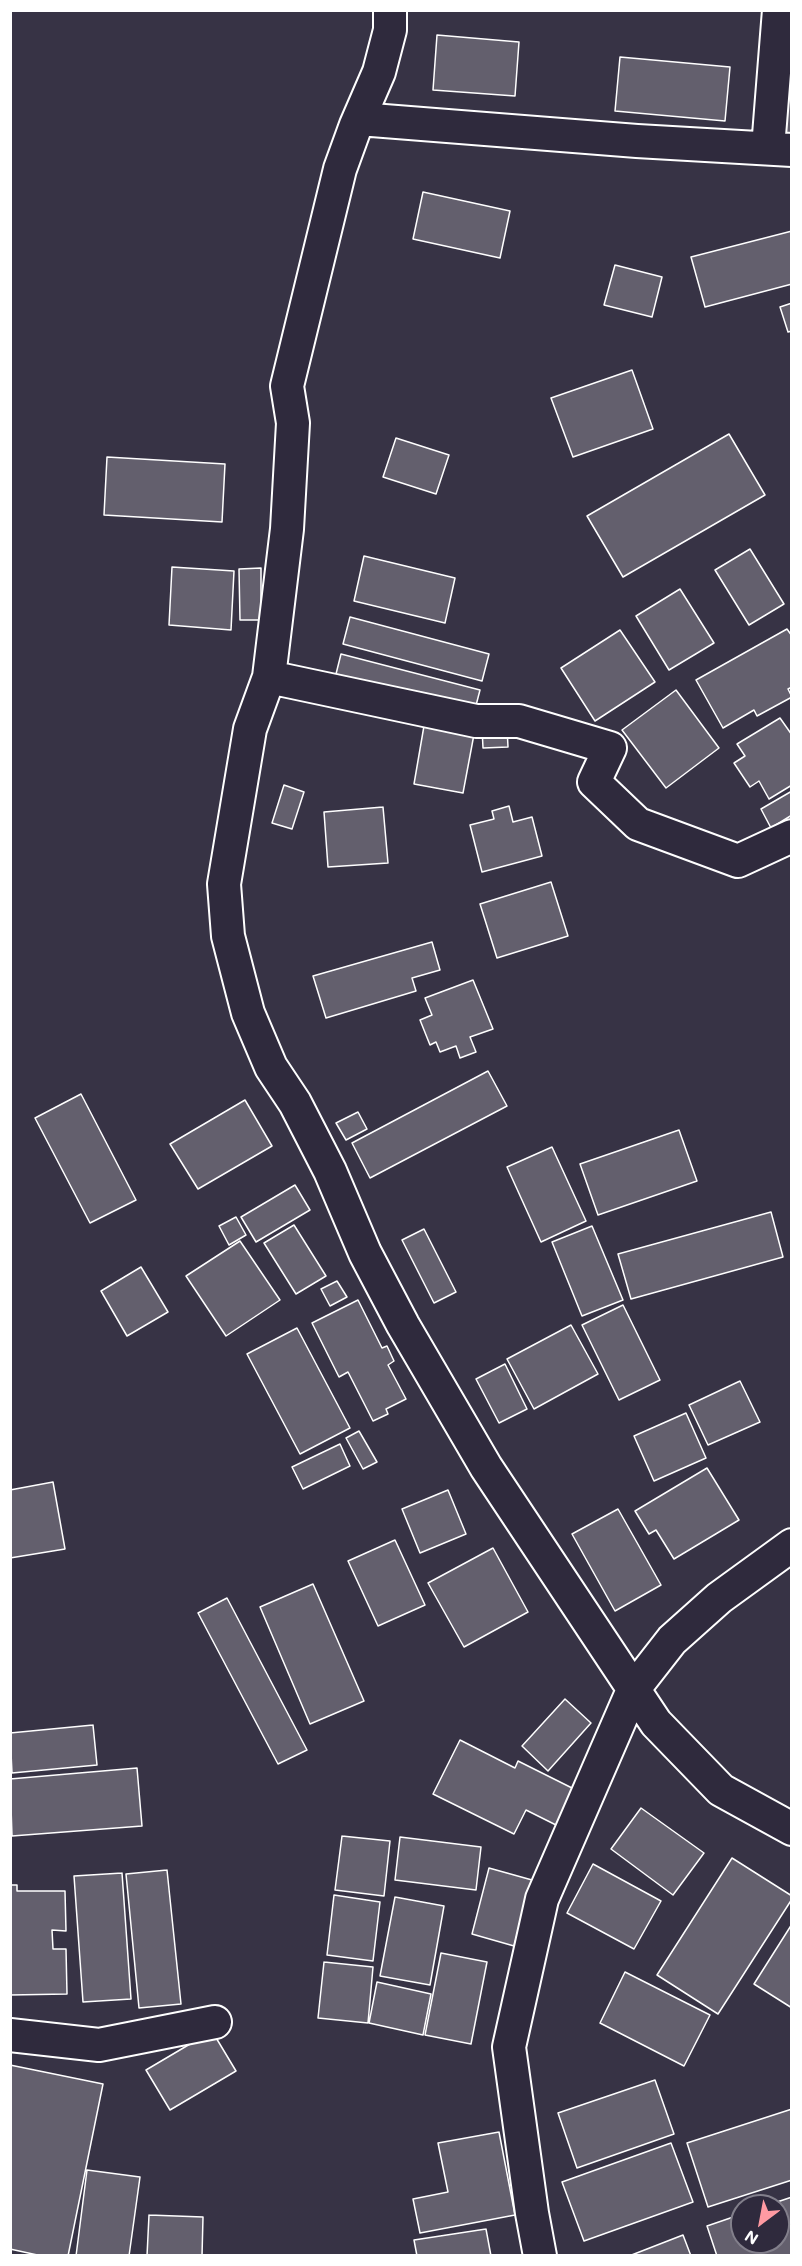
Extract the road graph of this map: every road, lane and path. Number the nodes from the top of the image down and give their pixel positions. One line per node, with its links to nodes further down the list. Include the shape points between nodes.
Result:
1 (390, 10): 3 (street, via 390,30 379,72)
2 (779, 10): 4 (street)
3 (358, 119): 4 (street); 5 (street, via 340,169 287,386 293,423 287,529)
4 (780, 149)
5 (269, 676): 6 (street, via 476,721 519,721 610,748 594,782 638,824 738,861); 8 (street, via 250,729 224,884 228,936 248,1013 270,1067 295,1103 403,1325 486,1467)
6 (792, 836)
7 (792, 1545): 8 (street, via 719,1598 680,1633)
8 (633, 1690): 9 (street, via 656,1723 721,1790); 12 (street, via 542,1899 509,2047)
9 (792, 1829)
10 (215, 2022): 11 (street, via 99,2045)
11 (10, 2035)
12 (540, 2256)

